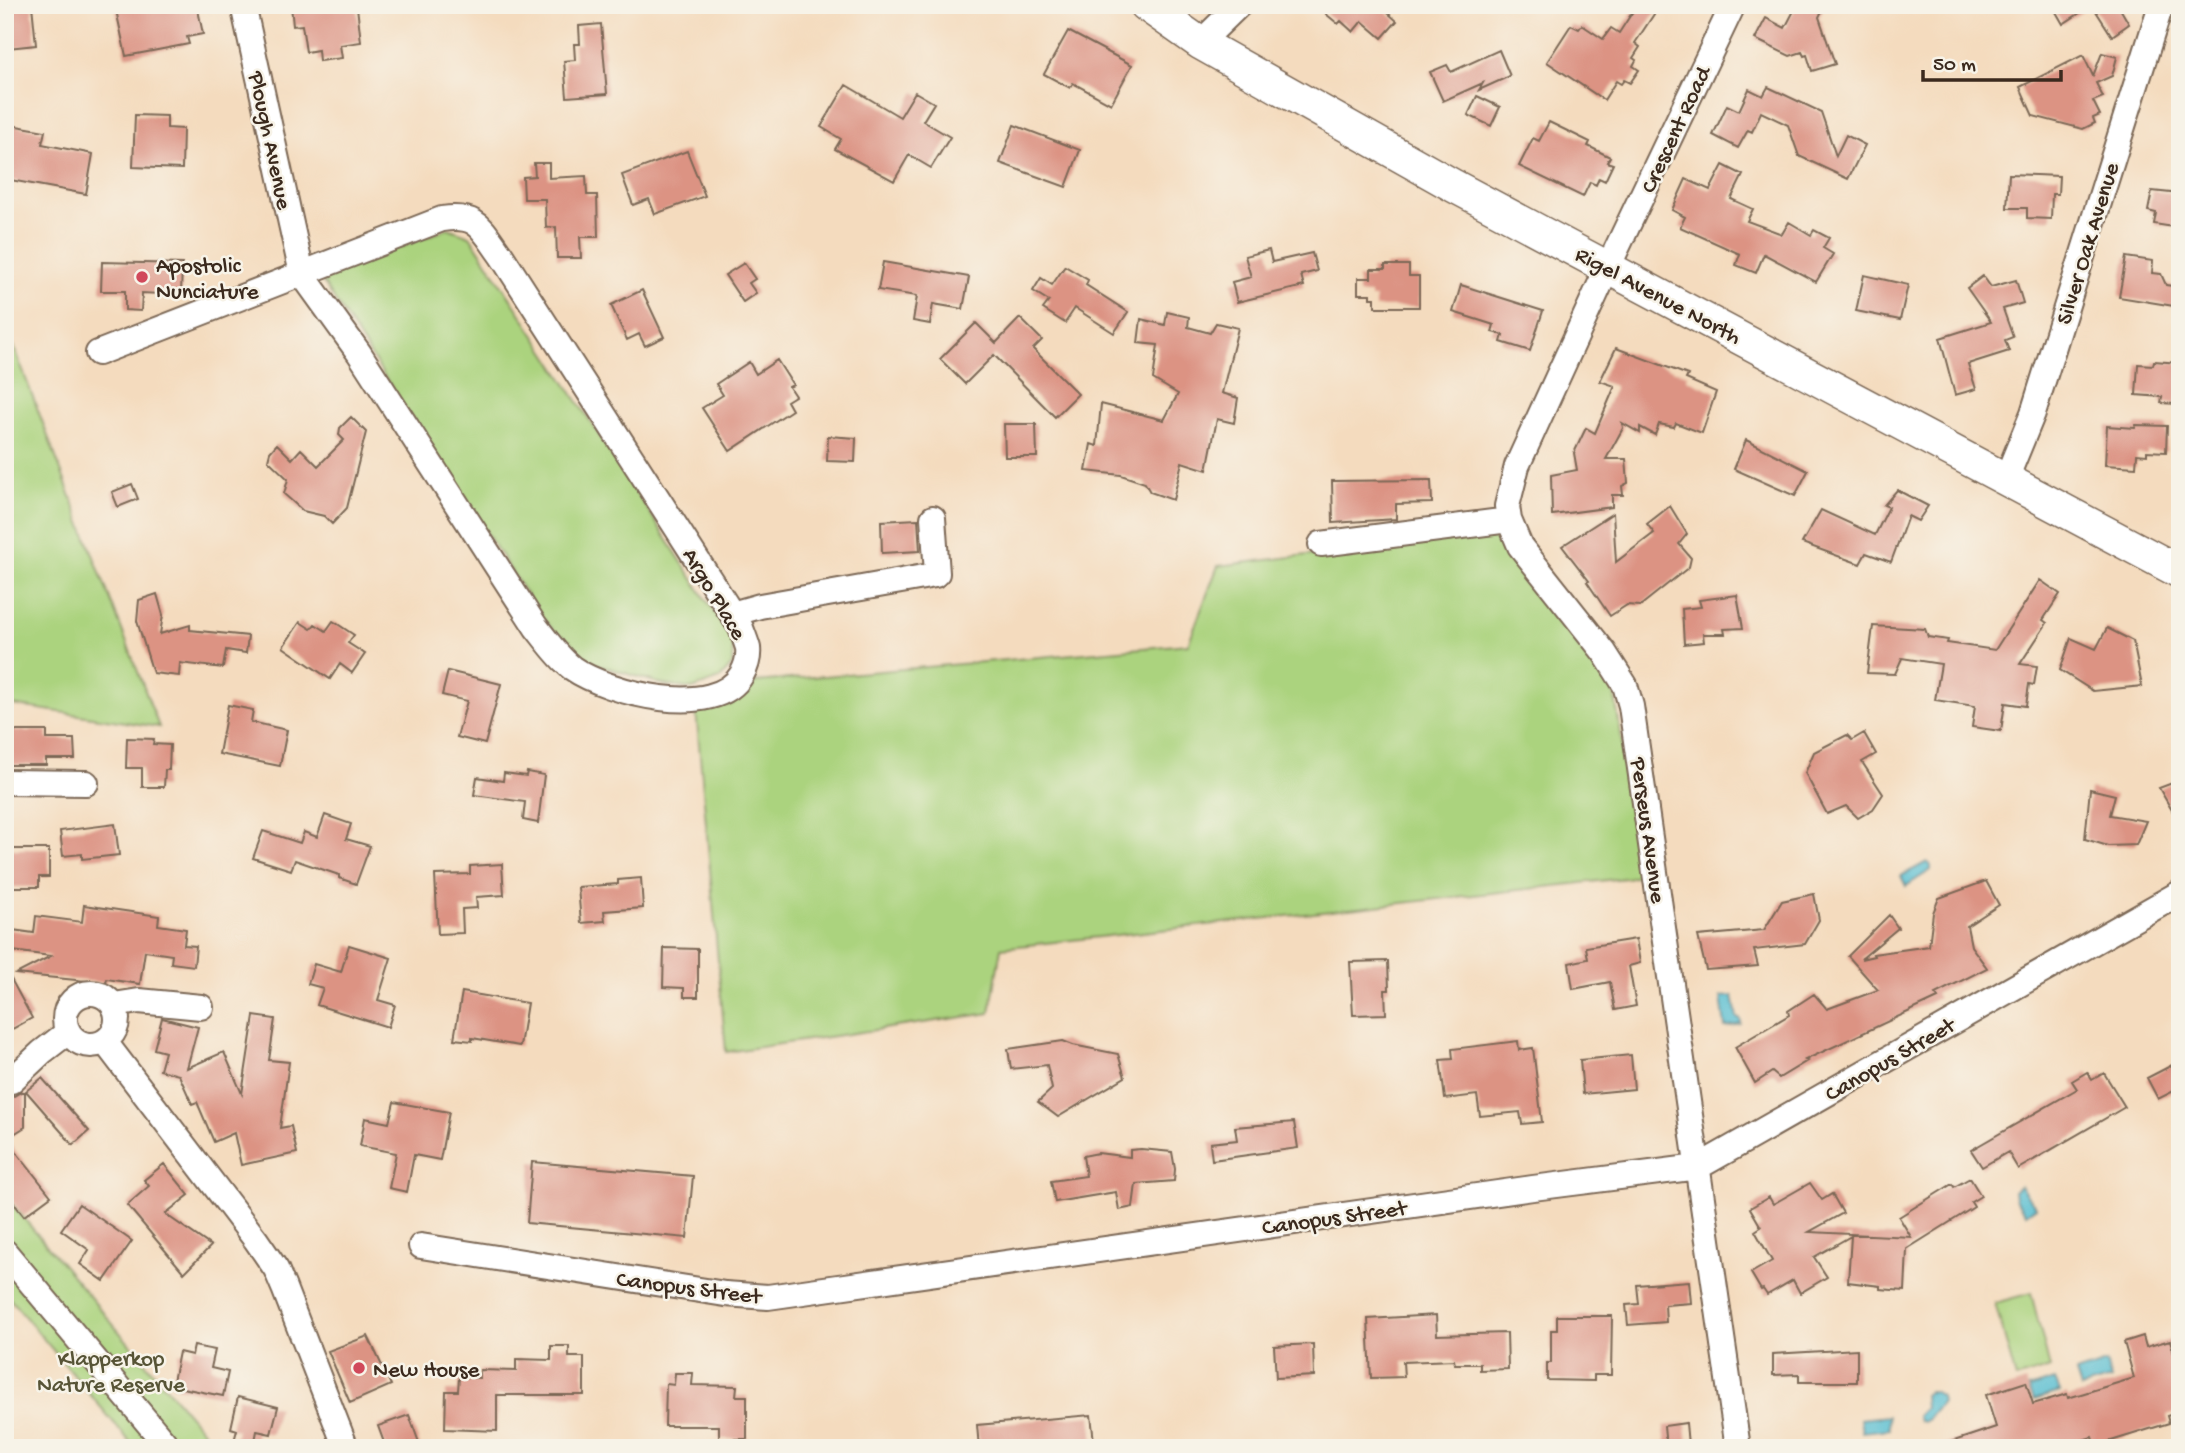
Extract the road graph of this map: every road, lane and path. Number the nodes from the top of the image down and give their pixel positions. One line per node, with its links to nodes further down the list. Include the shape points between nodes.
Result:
1 (243, 5): 9 (street, Plough Avenue)
2 (1146, 5): 7 (main road, Rigel Avenue North)
3 (1175, 5): 7 (main road, Rigel Avenue North)
4 (1239, 5): 7 (street)
5 (1732, 5): 8 (street, Crescent Road)
6 (2161, 5): 11 (street, Silver Oak Avenue, via 2033,413)
7 (1207, 37): 8 (main road, Rigel Avenue North, via 1454,186)
8 (1611, 260): 11 (main road, Rigel Avenue North); 13 (street, via 1517,466 1507,506)
9 (302, 274): 10 (street); 17 (street, Argo Place, via 442,219 466,217 481,227); 17 (street, Argo Place, via 536,627 573,668 625,690 663,699 717,695 731,689 746,667 748,650)
10 (98, 353)
11 (2009, 473): 15 (main road, Rigel Avenue North); 16 (main road, Rigel Avenue North)
12 (933, 518): 17 (street, via 935,575)
13 (1509, 520): 14 (street); 26 (street, Perseus Avenue, via 1520,546 1625,684)
14 (1321, 544)
15 (2180, 557)
16 (2180, 572)
17 (732, 614)
18 (5, 782): 19 (street)
19 (86, 783)
20 (2180, 893): 26 (street, Canopus Street)
21 (114, 1005): 22 (street, via 139,1001); 23 (street, via 93,992 77,996 64,1017); 24 (street, via 115,1029)
22 (201, 1007)
23 (68, 1032): 24 (street, via 89,1045); 25 (street)
24 (104, 1042): 30 (street, via 271,1261)
25 (11, 1081)
26 (1698, 1167): 27 (street, Canopus Street, via 768,1297 708,1292); 31 (street, Perseus Avenue)
27 (421, 1246)
28 (5, 1252): 29 (street)
29 (169, 1448)
30 (346, 1448)
31 (1738, 1448)

